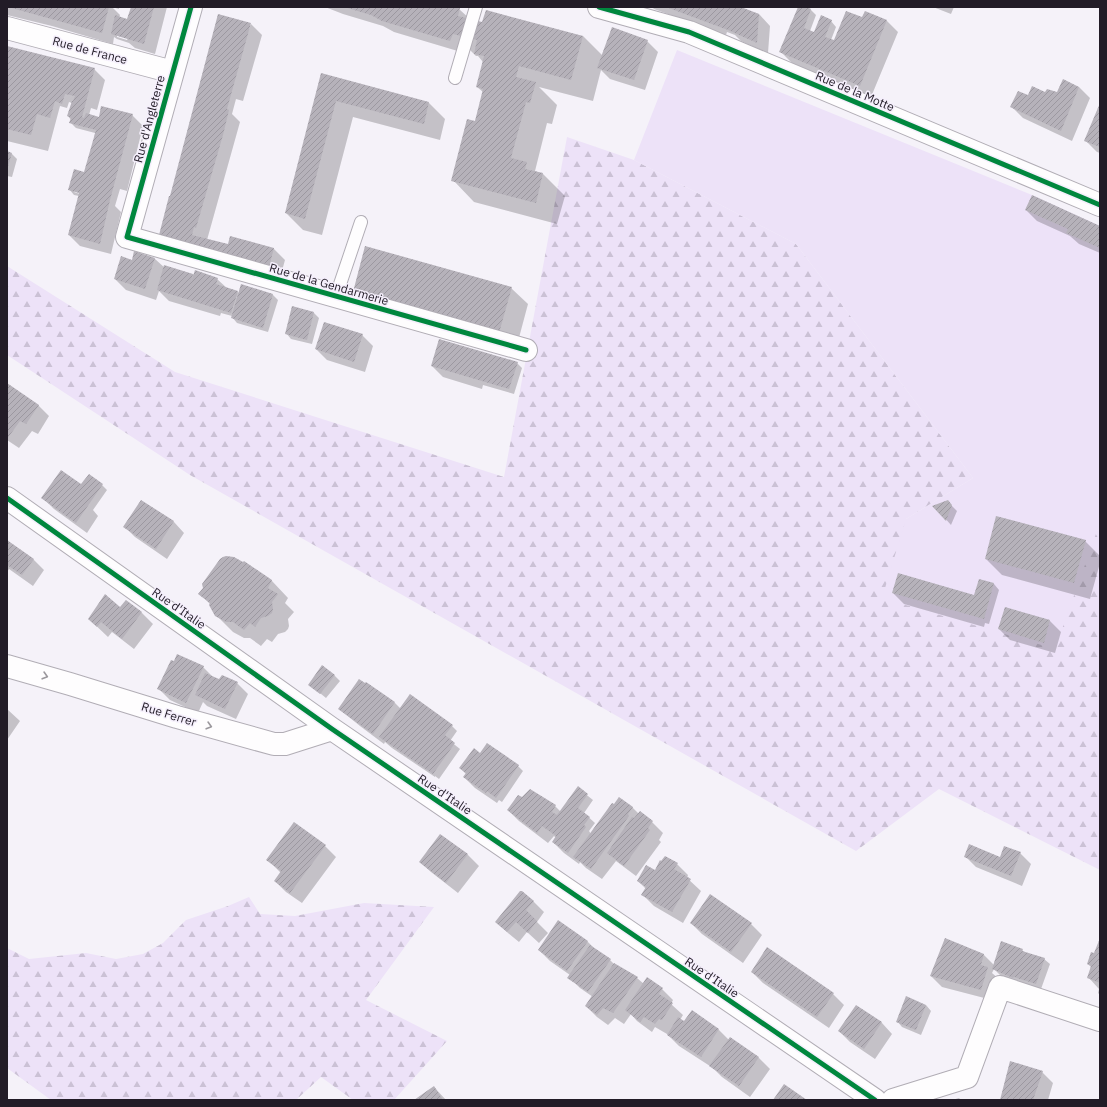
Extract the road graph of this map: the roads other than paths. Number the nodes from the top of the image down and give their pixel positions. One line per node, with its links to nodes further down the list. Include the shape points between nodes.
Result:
1 (191, 7): 5 (street, Rue d'Angleterre)
2 (476, 7): 6 (lane)
3 (599, 7): 7 (street, Rue de la Motte, via 689,32)
4 (7, 28): 5 (street, Rue de France)
5 (173, 72): 9 (street, Rue d'Angleterre)
6 (455, 78)
7 (1100, 205)
8 (361, 222): 10 (lane)
9 (127, 237): 10 (street, Rue de la Gendarmerie)
10 (336, 296): 11 (street, Rue de la Gendarmerie)
11 (526, 350)
12 (7, 498): 14 (street, Rue d'Italie)
13 (7, 666): 14 (street, Rue Ferrer, one-way to 14, via 274,744 285,744)
14 (332, 729): 16 (street, Rue d'Italie)
15 (1100, 1020): 17 (street, via 1000,987 967,1076)
16 (875, 1100)
17 (893, 1100)

